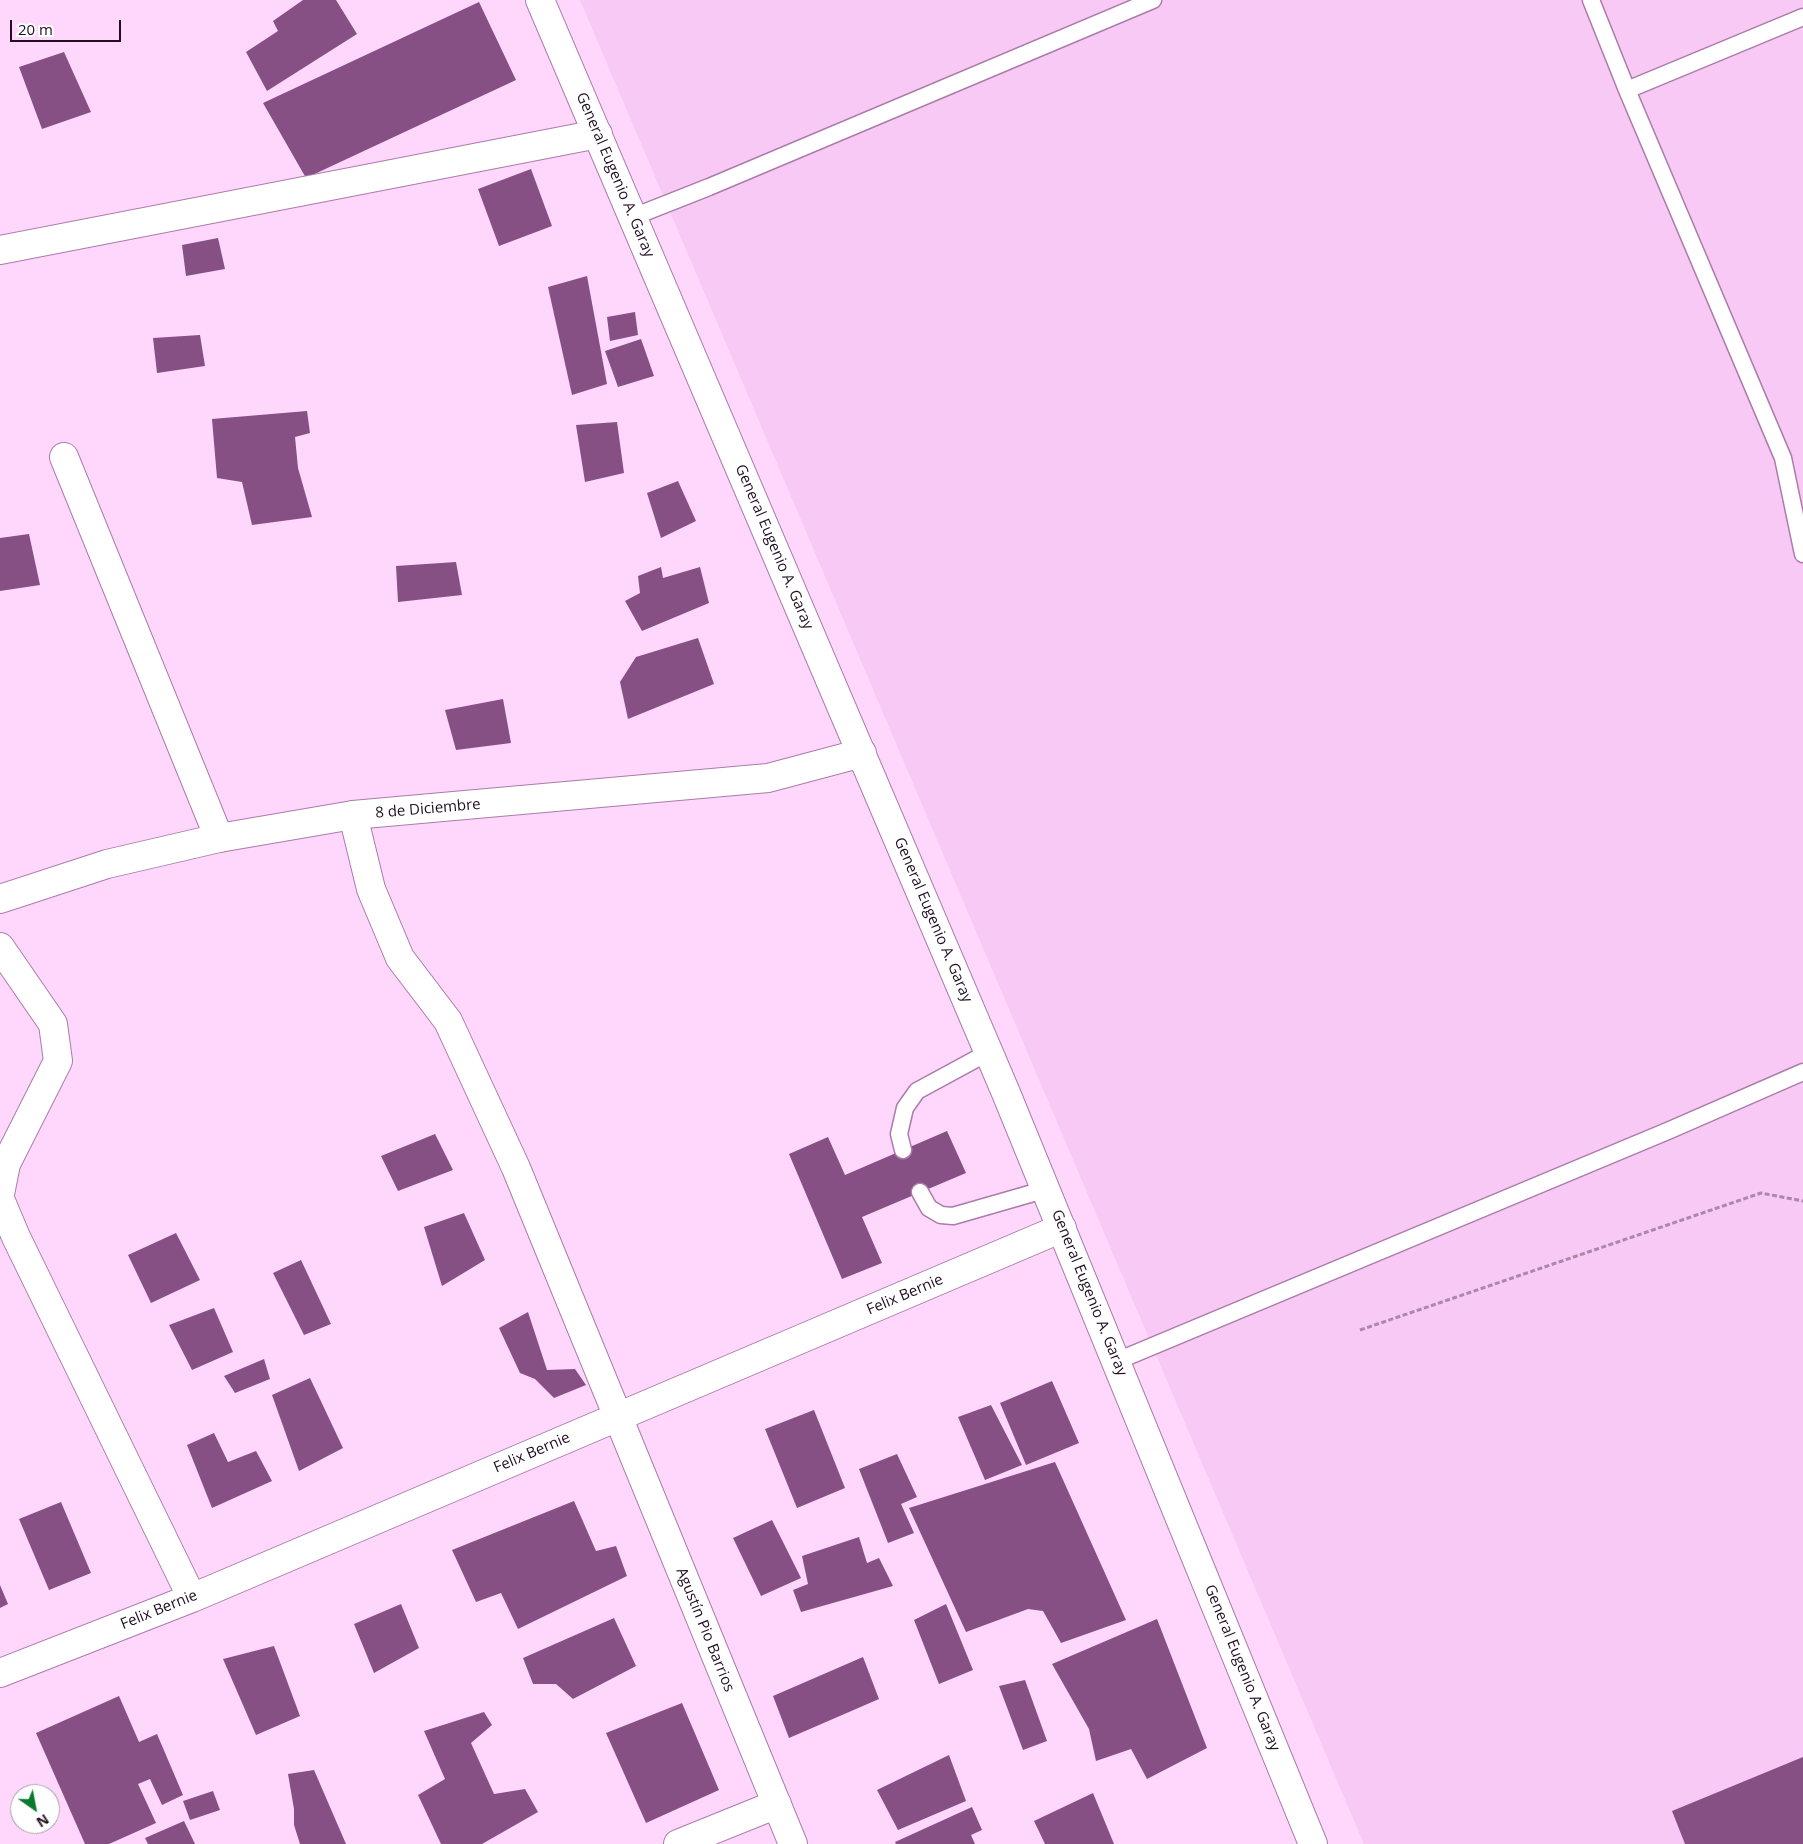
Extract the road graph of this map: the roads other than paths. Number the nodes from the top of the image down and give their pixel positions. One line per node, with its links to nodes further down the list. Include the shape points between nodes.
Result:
1 (540, 0): 6 (street, General Eugenio A. Garay)
2 (1153, 0): 7 (lane)
3 (1591, 0): 5 (lane)
4 (1803, 17): 5 (lane)
5 (1627, 90): 10 (lane, via 1783,458)
6 (598, 134): 7 (street, General Eugenio A. Garay); 8 (street)
7 (633, 217): 11 (street, General Eugenio A. Garay)
8 (0, 250)
9 (64, 457): 13 (street)
10 (1803, 554)
11 (862, 753): 12 (street, 8 de Diciembre, via 768,778); 16 (street, General Eugenio A. Garay)
12 (353, 816): 13 (street, 8 de Diciembre); 25 (street, Agustín Pio Barrios, via 371,890 400,958 448,1021 516,1168)
13 (220, 838): 14 (street, 8 de Diciembre, via 107,864)
14 (0, 899)
15 (0, 947): 21 (street, via 53,1024 58,1061 6,1164)
16 (989, 1052): 18 (lane, via 917,1091 905,1108 898,1134); 19 (street, General Eugenio A. Garay)
17 (1803, 1072): 24 (lane)
18 (904, 1150)
19 (1046, 1189): 20 (lane, via 953,1216 942,1215 929,1208); 23 (street, General Eugenio A. Garay)
20 (920, 1192)
21 (0, 1194)
22 (0, 1199): 26 (street)
23 (1062, 1228): 24 (street, General Eugenio A. Garay); 25 (street, Felix Bernie)
24 (1117, 1361): 31 (street, General Eugenio A. Garay)
25 (618, 1417): 26 (street, Felix Bernie); 28 (street, Agustín Pio Barrios)
26 (192, 1598): 27 (street, Felix Bernie)
27 (0, 1673)
28 (777, 1804): 29 (street); 30 (street, Agustín Pio Barrios)
29 (678, 1844)
30 (793, 1844)
31 (1313, 1844)

